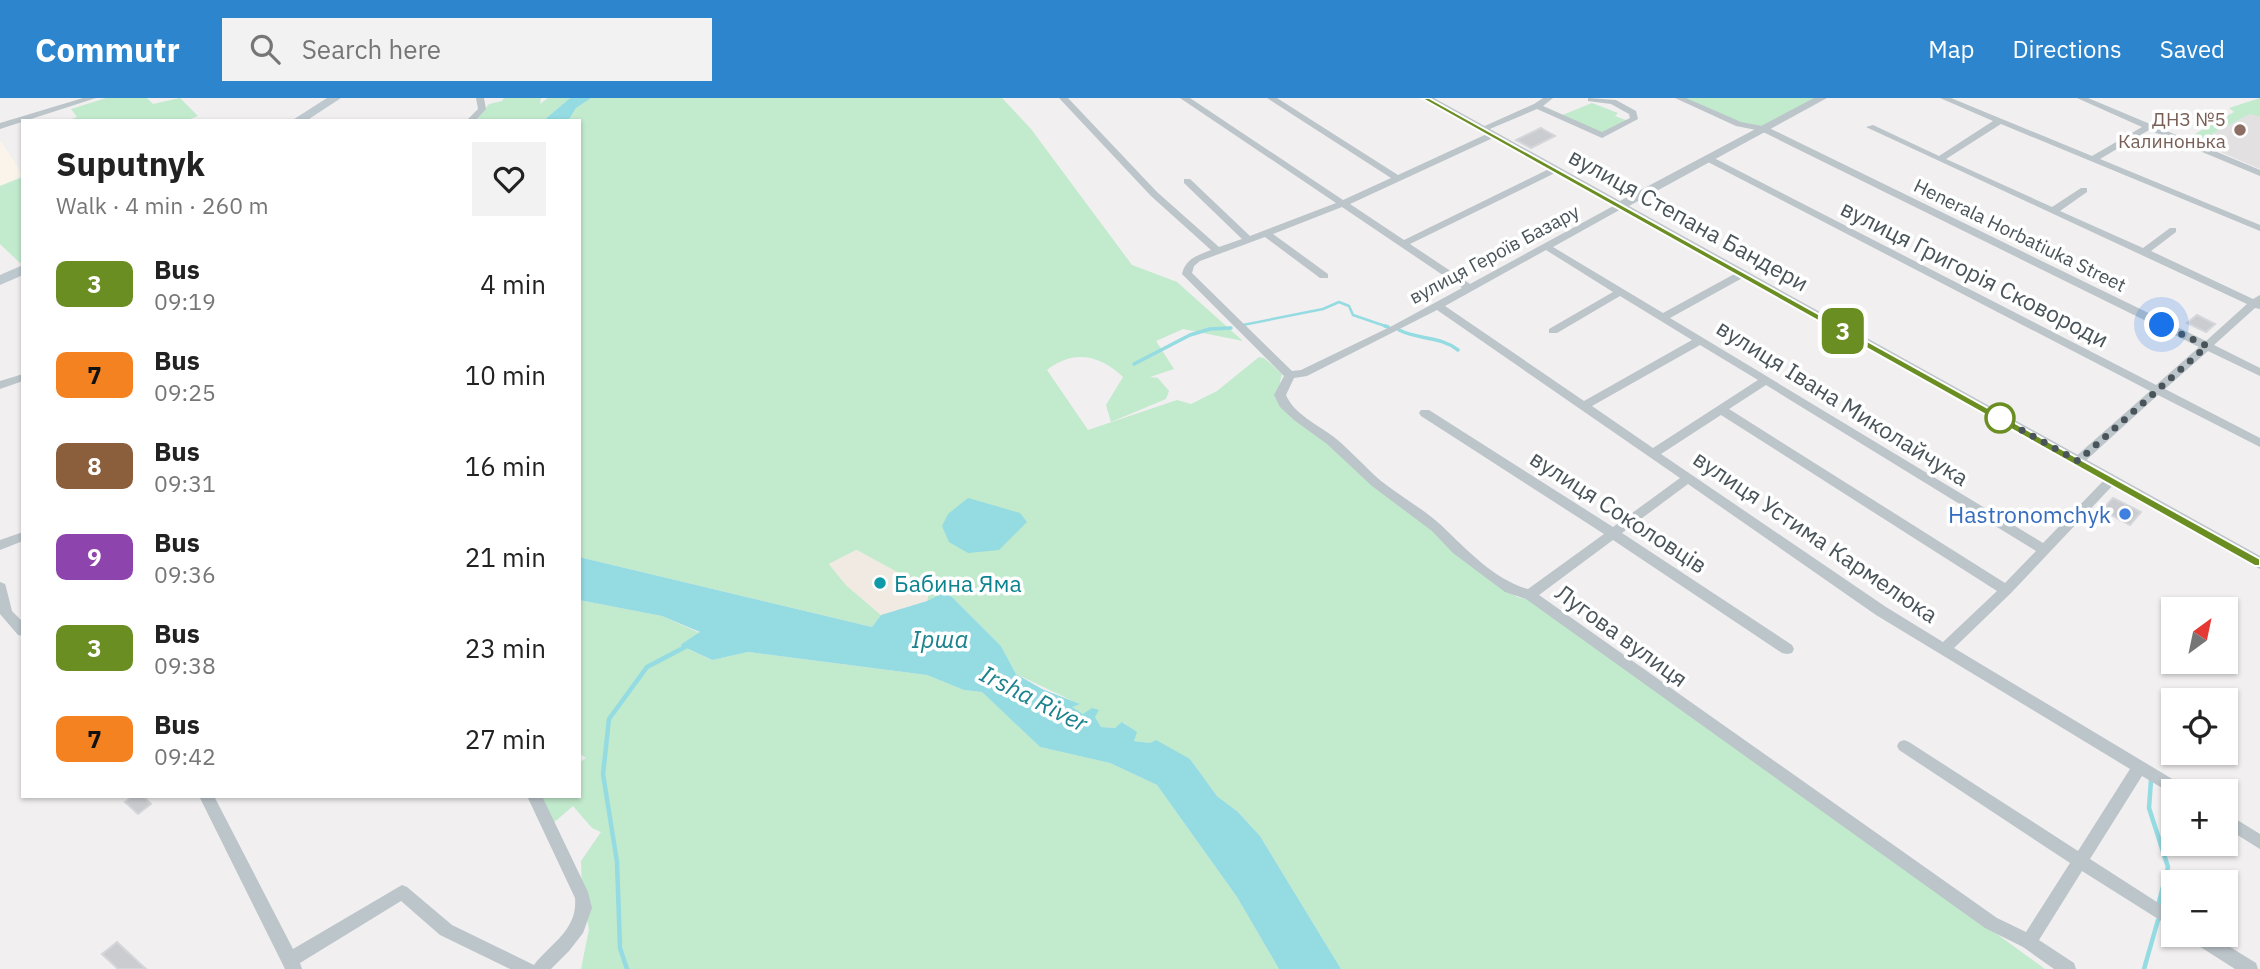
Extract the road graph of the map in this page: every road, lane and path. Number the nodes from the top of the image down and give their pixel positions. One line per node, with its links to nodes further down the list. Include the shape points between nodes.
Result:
1 (92, 98): 16 (street)
2 (335, 98): 17 (main road)
3 (480, 98): 18 (street, via 482,108)
4 (1063, 98): 43 (street, via 1154,194)
5 (1184, 98): 34 (street)
6 (1270, 98): 31 (street)
7 (1426, 98): 25 (street, вулиця Степана Бандери)
8 (1549, 98): 15 (street)
9 (1679, 98): 24 (street, Henerala Horbatiuka Street, via 1739,124)
10 (1822, 98): 24 (street, вулиця Героїв Базару)
11 (1944, 98): 14 (street)
12 (2081, 98): 22 (street)
13 (1591, 100): 15 (street, via 1613,102 1633,113 1634,119 1602,135)
14 (1959, 100): 20 (street)
15 (1537, 106): 25 (street)
16 (23, 119)
17 (300, 119)
18 (472, 119)
19 (21, 120): 21 (street)
20 (2000, 121): 27 (street); 28 (street)
21 (0, 126)
22 (2149, 126): 28 (street); 30 (street)
23 (1870, 127): 27 (street)
24 (1764, 129): 26 (street, вулиця Героїв Базару); 56 (street, Henerala Horbatiuka Street)
25 (1487, 132): 29 (street, вулиця Степана Бандери); 31 (street)
26 (1709, 159): 35 (street, вулиця Героїв Базару); 62 (street, вулиця Григорія Сковороди)
27 (1940, 159): 36 (street)
28 (2093, 159): 37 (street)
29 (1554, 170): 35 (street, вулиця Степана Бандери); 41 (street)
30 (2260, 173)
31 (1399, 178): 34 (street)
32 (1187, 181): 40 (street)
33 (2084, 190): 36 (street)
34 (1342, 204): 39 (street); 41 (street)
35 (1620, 206): 42 (street, вулиця Героїв Базару); 46 (street, вулиця Степана Бандери)
36 (2053, 211): 44 (street)
37 (2260, 228)
38 (2173, 230): 44 (street)
39 (1266, 233): 40 (street); 47 (street)
40 (1249, 240): 43 (street)
41 (1403, 244): 49 (street)
42 (1545, 246): 49 (street, вулиця Героїв Базару); 50 (street, вулиця Івана Миколайчука)
43 (1217, 251): 58 (street, via 1193,261 1188,276)
44 (2144, 252): 51 (street)
45 (21, 270): 48 (main road)
46 (1742, 274): 53 (street); 68 (street, вулиця Степана Бандери)
47 (1324, 276)
48 (0, 281)
49 (1468, 287): 52 (street, вулиця Героїв Базару)
50 (1621, 291): 53 (street, вулиця Івана Миколайчука); 54 (street)
51 (2258, 303): 56 (street)
52 (1437, 305): 58 (street, вулиця Героїв Базару, via 1303,373); 63 (street, вулиця Устима Кармелюка)
53 (1664, 317): 55 (street, вулиця Івана Миколайчука)
54 (1553, 331)
55 (1702, 340): 60 (street, вулиця Івана Миколайчука); 63 (street)
56 (2207, 346): 57 (street, Henerala Horbatiuka Street); 62 (street)
57 (2260, 372)
58 (1290, 375): 78 (street, Лугова вулиця, via 1280,397 1297,417 1331,440 1457,550 1510,589)
59 (21, 378): 61 (street)
60 (1766, 380): 64 (street); 74 (street, вулиця Івана Миколайчука)
61 (0, 385)
62 (2158, 390): 66 (street, вулиця Григорія Сковороди); 68 (street)
63 (1584, 406): 67 (street, вулиця Устима Кармелюка)
64 (1722, 410): 67 (street); 77 (street)
65 (1426, 413): 71 (street, вулиця Соколовців)
66 (2260, 443)
67 (1654, 453): 69 (street, вулиця Устима Кармелюка)
68 (2078, 461): 70 (street, вулиця Степана Бандери)
69 (1688, 478): 71 (street); 81 (street, вулиця Устима Кармелюка)
70 (2111, 480): 74 (street); 75 (street, вулиця Степана Бандери)
71 (1614, 534): 78 (street); 80 (street, вулиця Соколовців)
72 (21, 537): 73 (street)
73 (0, 545)
74 (2044, 550): 77 (street)
75 (2260, 563)
76 (0, 587): 79 (street, via 4,608)
77 (2006, 590): 81 (street)
78 (1530, 595): 91 (street, Лугова вулиця, via 1991,923)
79 (21, 629)
80 (1787, 649)
81 (1944, 649): 83 (street, вулиця Устима Кармелюка)
82 (1904, 746): 89 (street)
83 (2140, 766): 84 (street, вулиця Устима Кармелюка); 89 (street)
84 (2161, 779)
85 (207, 798): 93 (street)
86 (535, 798): 95 (street, via 583,897 586,913)
87 (2238, 828): 88 (street)
88 (2260, 842)
89 (2079, 860): 90 (street); 91 (street)
90 (2161, 914)
91 (2029, 942): 96 (street, Лугова вулиця)
92 (2215, 947): 97 (street)
93 (292, 965): 94 (street, via 402,892 446,930)
94 (527, 969)
95 (540, 969)
96 (2068, 969)
97 (2250, 969)

